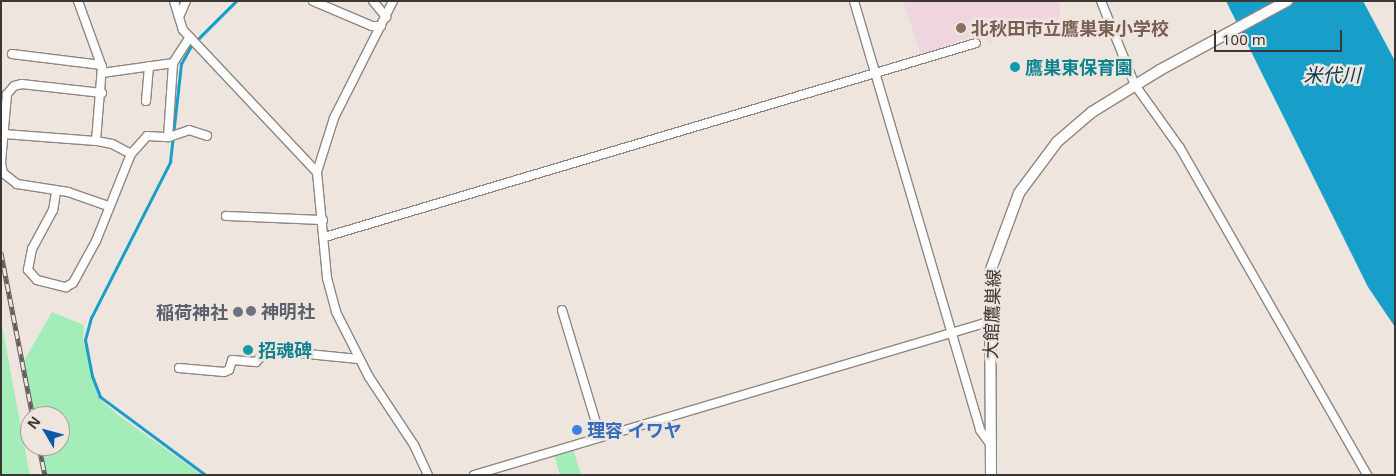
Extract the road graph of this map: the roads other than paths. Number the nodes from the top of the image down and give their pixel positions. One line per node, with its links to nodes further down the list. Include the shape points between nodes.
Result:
1 (78, 1): 17 (street)
2 (174, 1): 10 (street)
3 (186, 1): 10 (street)
4 (313, 1): 12 (street, via 372,26)
5 (373, 1): 11 (street)
6 (393, 1): 11 (street)
7 (854, 1): 20 (street)
8 (1101, 1): 21 (street)
9 (1287, 1): 21 (main road, 大館鷹巣線)
10 (180, 15): 13 (street, via 183,30)
11 (386, 17): 12 (street)
12 (381, 26): 29 (street, via 334,118)
13 (194, 41): 16 (street); 29 (street)
14 (976, 43): 20 (street)
15 (12, 54): 17 (street)
16 (173, 63): 18 (street); 25 (street)
17 (101, 65): 19 (street)
18 (149, 66): 19 (street); 23 (street)
19 (102, 73): 22 (street)
20 (876, 75): 34 (street); 37 (street)
21 (1135, 85): 36 (main road, 大館鷹巣線, via 1092,112 1057,142 1023,187 1003,230 990,272); 45 (street, via 1180,148)
22 (102, 93): 24 (street, via 22,84 14,86 7,94); 27 (street)
23 (146, 101)
24 (4, 134): 27 (street); 30 (street, via 1,163 8,179)
25 (171, 136): 26 (street, via 189,130); 28 (street, via 146,136)
26 (207, 136)
27 (96, 141): 28 (street, via 112,144)
28 (131, 154): 31 (street)
29 (317, 172): 33 (street)
30 (56, 192): 31 (street, via 74,194); 31 (street, via 53,210 28,260 28,270 36,280 54,285 66,287 73,283 96,241)
31 (108, 206)
32 (226, 216): 33 (street)
33 (323, 220): 34 (street)
34 (325, 237): 38 (street, via 327,278 336,312)
35 (562, 310): 40 (street)
36 (988, 322): 37 (street); 41 (main road, 大館鷹巣線)
37 (952, 334): 40 (street); 41 (street, via 980,430)
38 (359, 359): 39 (street, via 267,350 256,362 232,360 229,370 224,372); 42 (street, via 414,445)
39 (179, 368)
40 (600, 436): 43 (street)
41 (991, 445): 44 (main road, 大館鷹巣線)
42 (428, 475)
43 (474, 475)
44 (991, 475)
45 (1367, 475)

